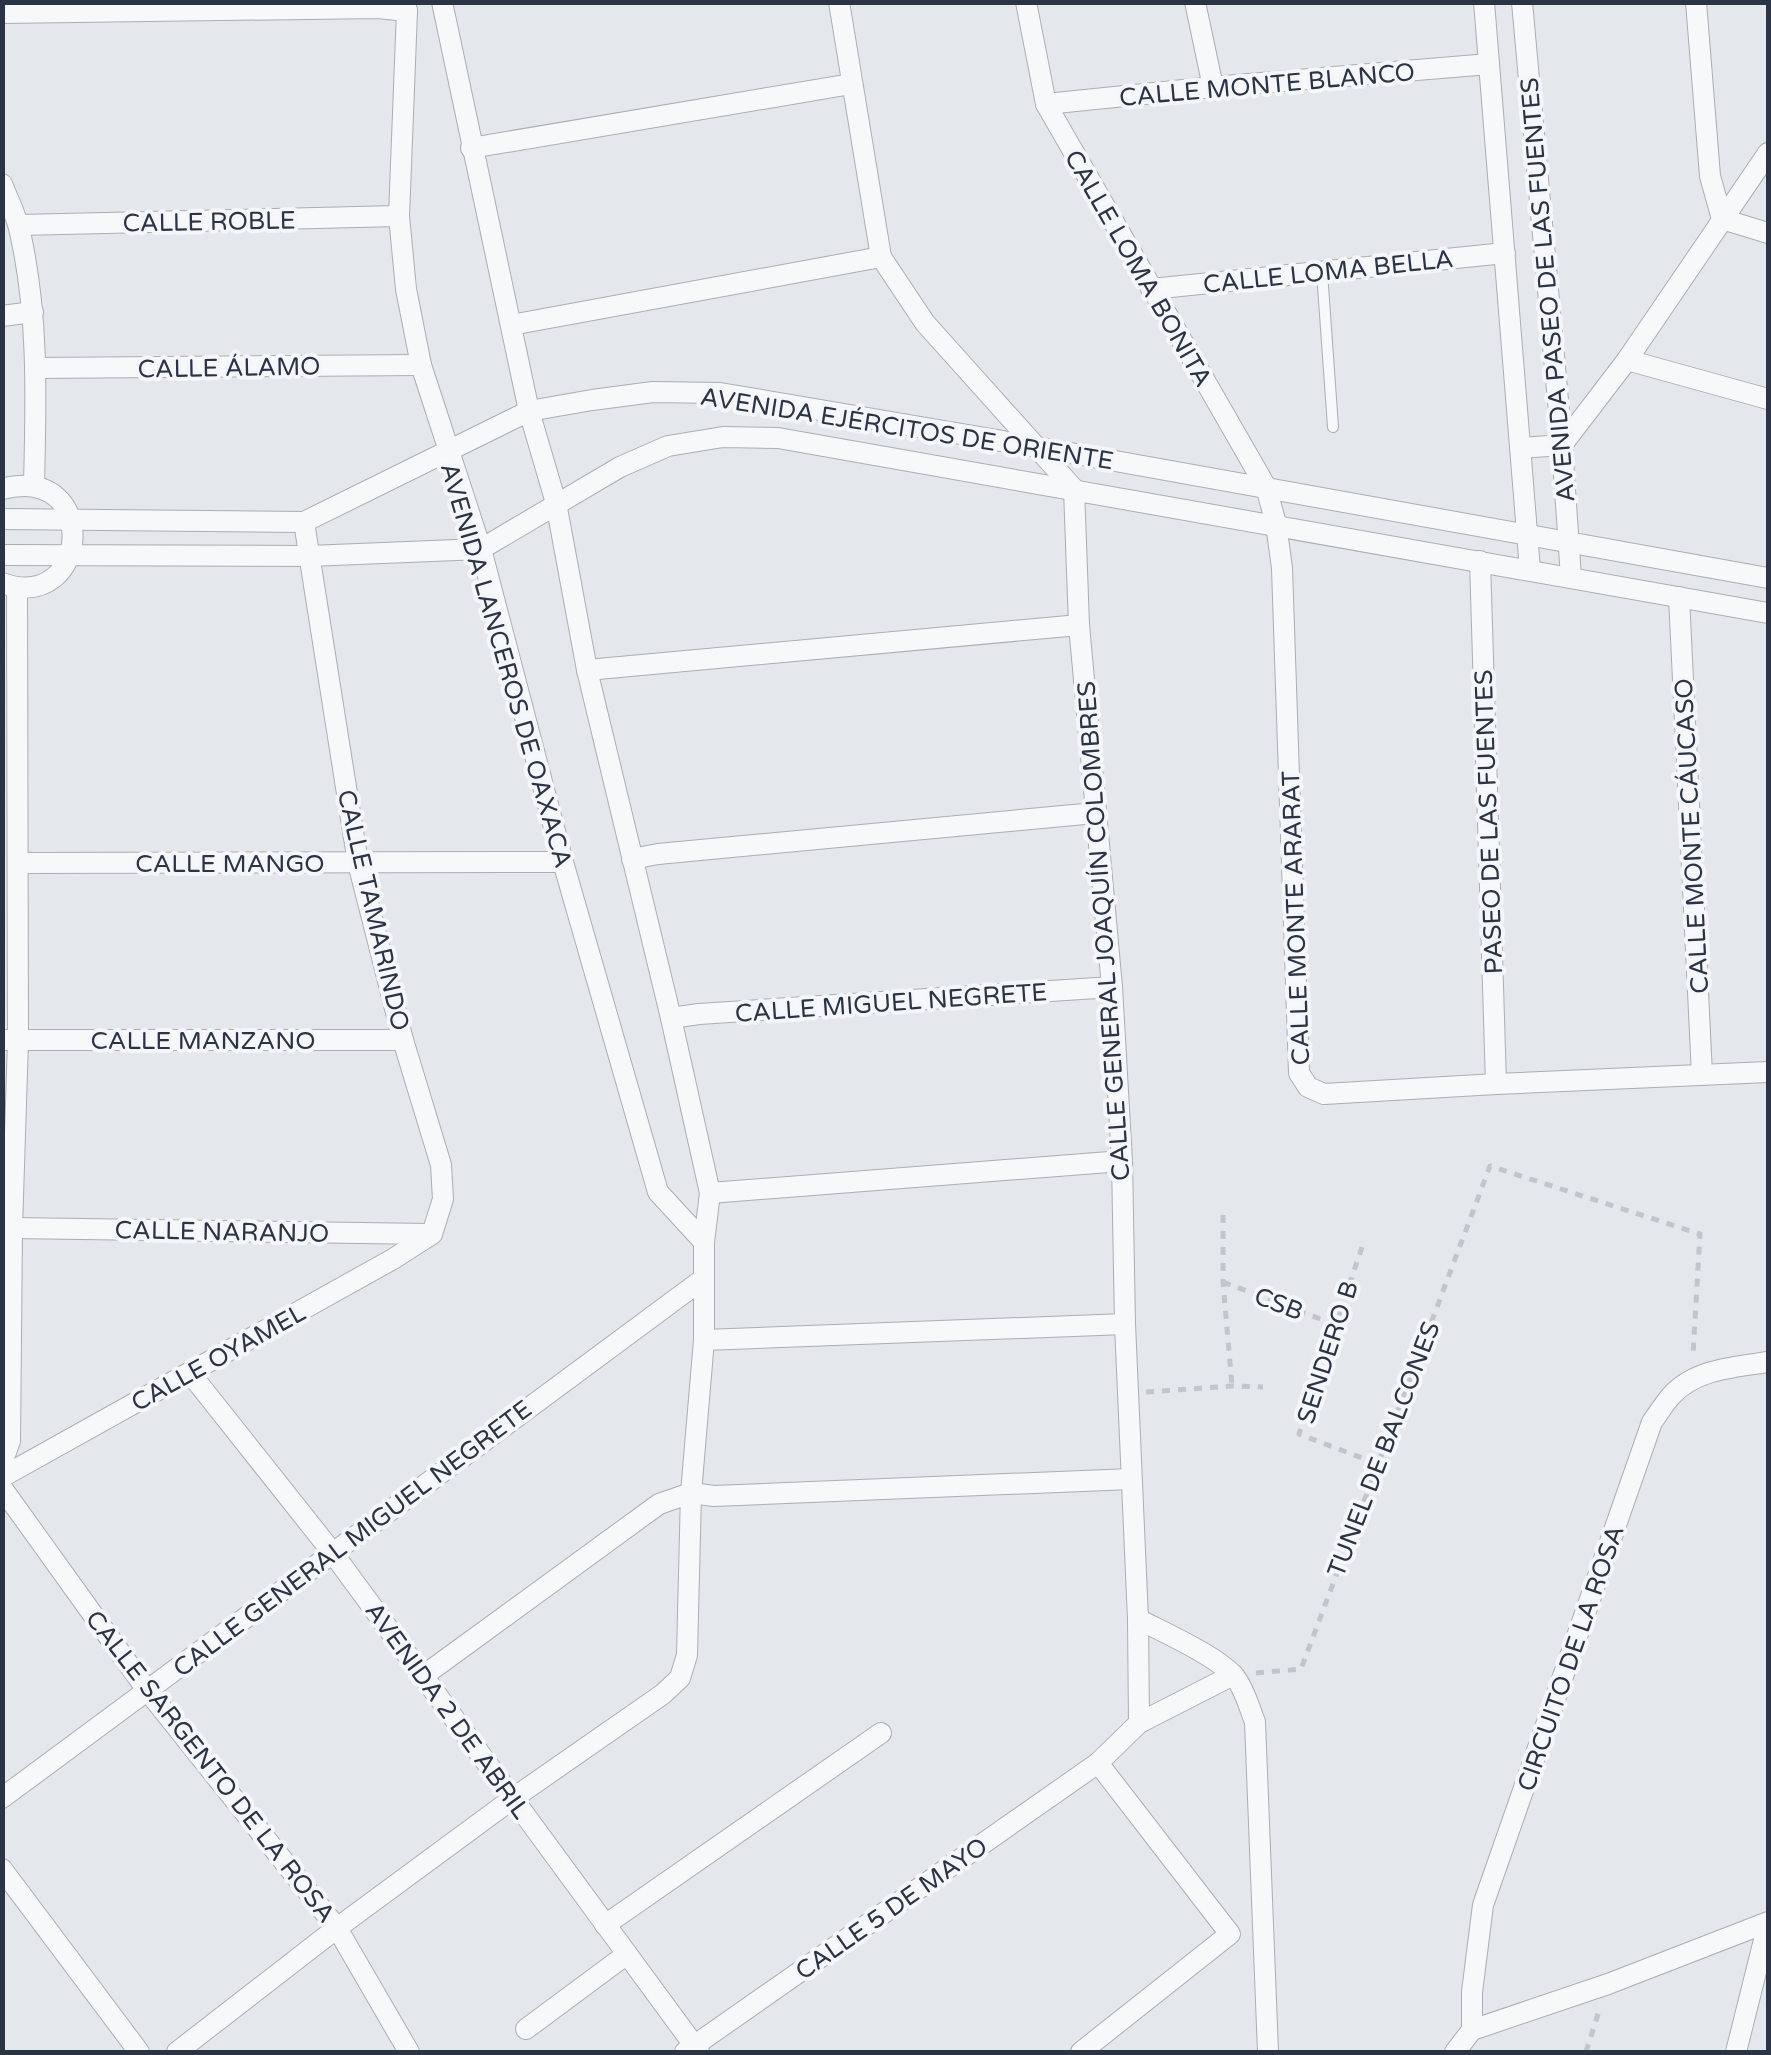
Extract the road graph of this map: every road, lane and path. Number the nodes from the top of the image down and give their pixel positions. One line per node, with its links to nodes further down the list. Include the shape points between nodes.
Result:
1 (442, 2): 14 (street)
2 (839, 2): 11 (street)
3 (1026, 2): 13 (street, CALLE LOMA BONITA)
4 (1195, 2): 12 (street)
5 (1484, 2): 10 (street, AVENIDA PASEO DE LAS FUENTES)
6 (1522, 2): 34 (street, AVENIDA PASEO DE LAS FUENTES)
7 (1696, 2): 18 (street, via 1710,176)
8 (406, 7): 9 (street); 17 (street, AVENIDA LANCEROS DE OAXACA)
9 (2, 13)
10 (1488, 64): 12 (street, CALLE MONTE BLANCO); 21 (street, AVENIDA PASEO DE LAS FUENTES)
11 (852, 84): 14 (street); 22 (street)
12 (1214, 86): 13 (street, CALLE MONTE BLANCO)
13 (1046, 104): 24 (street, CALLE LOMA BONITA)
14 (471, 148): 27 (street)
15 (1768, 153): 18 (street)
16 (2, 184): 19 (street)
17 (399, 216): 19 (street, CALLE ROBLE); 29 (street, AVENIDA LANCEROS DE OAXACA)
18 (1722, 219): 20 (street); 28 (street)
19 (18, 226): 25 (street)
20 (1768, 233)
21 (1505, 253): 23 (street, CALLE LOMA BELLA); 36 (street, AVENIDA PASEO DE LAS FUENTES)
22 (880, 257): 27 (street); 35 (street, via 925,324)
23 (1322, 272): 24 (street, CALLE LOMA BELLA); 33 (lane)
24 (1151, 289): 40 (street, CALLE LOMA BONITA)
25 (33, 312): 26 (street); 30 (street)
26 (2, 316)
27 (511, 325): 32 (street)
28 (1627, 360): 31 (street); 34 (street)
29 (422, 365): 30 (street, CALLE ÁLAMO); 37 (street, AVENIDA LANCEROS DE OAXACA)
30 (36, 368): 38 (street)
31 (1768, 399)
32 (529, 411): 35 (street, AVENIDA EJÉRCITOS DE ORIENTE, via 653,392 720,393); 37 (street, AVENIDA EJÉRCITOS DE ORIENTE); 42 (street)
33 (1333, 427)
34 (1562, 445): 36 (street); 48 (street, AVENIDA PASEO DE LAS FUENTES)
35 (1037, 447): 40 (street, AVENIDA EJÉRCITOS DE ORIENTE); 41 (street)
36 (1520, 448): 47 (street, AVENIDA PASEO DE LAS FUENTES)
37 (448, 452): 45 (street, AVENIDA EJÉRCITOS DE ORIENTE); 49 (street, AVENIDA LANCEROS DE OAXACA)
38 (34, 486): 39 (street); 44 (street, via 57,498)
39 (2, 488)
40 (1266, 488): 46 (street, CALLE LOMA BONITA); 47 (street, AVENIDA EJÉRCITOS DE ORIENTE)
41 (1074, 489): 42 (street, AVENIDA EJÉRCITOS DE ORIENTE, via 778,438 722,437 668,446); 46 (street, AVENIDA EJÉRCITOS DE ORIENTE); 60 (street, CALLE GENERAL JOAQUÍN COLOMBRES)
42 (556, 502): 49 (street, AVENIDA EJÉRCITOS DE ORIENTE); 61 (street)
43 (2, 518): 44 (street, AVENIDA EJÉRCITOS DE ORIENTE)
44 (72, 519): 45 (street, AVENIDA EJÉRCITOS DE ORIENTE); 51 (street)
45 (304, 522): 52 (street, CALLE TAMARINDO)
46 (1276, 524): 53 (street, AVENIDA EJÉRCITOS DE ORIENTE); 73 (street, CALLE MONTE ARARAT, via 1299,1073 1324,1094)
47 (1526, 534): 48 (street, AVENIDA EJÉRCITOS DE ORIENTE); 54 (street, AVENIDA PASEO DE LAS FUENTES)
48 (1568, 541): 55 (street, AVENIDA PASEO DE LAS FUENTES); 56 (street, AVENIDA EJÉRCITOS DE ORIENTE)
49 (480, 549): 52 (street, AVENIDA EJÉRCITOS DE ORIENTE); 64 (street, AVENIDA LANCEROS DE OAXACA)
50 (2, 555): 51 (street, AVENIDA EJÉRCITOS DE ORIENTE)
51 (71, 555): 52 (street, AVENIDA EJÉRCITOS DE ORIENTE); 57 (street, via 44,583)
52 (308, 556): 66 (street, CALLE TAMARINDO)
53 (1480, 561): 54 (street, AVENIDA EJÉRCITOS DE ORIENTE); 73 (street, PASEO DE LAS FUENTES)
54 (1530, 570): 55 (street, AVENIDA EJÉRCITOS DE ORIENTE)
55 (1572, 578): 58 (street, AVENIDA EJÉRCITOS DE ORIENTE)
56 (1768, 578)
57 (10, 586): 65 (street)
58 (1679, 597): 59 (street, AVENIDA EJÉRCITOS DE ORIENTE); 72 (street, CALLE MONTE CÁUCASO)
59 (1768, 613)
60 (1079, 625): 61 (street); 62 (street, CALLE GENERAL JOAQUÍN COLOMBRES)
61 (587, 670): 63 (street)
62 (1095, 813): 63 (street); 67 (street, CALLE GENERAL JOAQUÍN COLOMBRES)
63 (632, 859): 68 (street)
64 (563, 862): 66 (street, CALLE MANGO); 79 (street, AVENIDA LANCEROS DE OAXACA, via 658,1192)
65 (18, 863): 66 (street, CALLE MANGO); 70 (street)
66 (358, 863): 69 (street, CALLE TAMARINDO)
67 (1112, 987): 68 (street, CALLE MIGUEL NEGRETE); 74 (street, CALLE GENERAL JOAQUÍN COLOMBRES)
68 (671, 1018): 75 (street)
69 (403, 1040): 70 (street, CALLE MANZANO); 78 (street, CALLE TAMARINDO, via 441,1166 443,1199)
70 (10, 1041): 77 (street)
71 (1768, 1072): 72 (street, CALLE MONTE ARARAT)
72 (1702, 1075): 73 (street, CALLE MONTE ARARAT)
73 (1496, 1084)
74 (1122, 1161): 75 (street); 83 (street, CALLE GENERAL JOAQUÍN COLOMBRES)
75 (710, 1193): 79 (street)
76 (1223, 1216): 82 (path)
77 (12, 1228): 78 (street, CALLE NARANJO); 92 (street, via 10,1441)
78 (432, 1234): 87 (street, CALLE OYAMEL)
79 (704, 1242): 81 (street)
80 (1362, 1247): 84 (path, SENDERO B)
81 (703, 1279): 85 (street); 98 (street, CALLE GENERAL MIGUEL NEGRETE)
82 (1223, 1282): 84 (path, CSB); 89 (path)
83 (1125, 1324): 85 (street); 91 (street, CALLE GENERAL JOAQUÍN COLOMBRES)
84 (1336, 1325): 93 (path, SENDERO B, via 1299,1434)
85 (704, 1340): 97 (street)
86 (1768, 1362): 88 (street)
87 (190, 1373): 94 (street, CALLE OYAMEL); 98 (street, AVENIDA 2 DE ABRIL)
88 (1692, 1378): 93 (path, TUNEL DE BALCONES, via 1700,1234 1490,1166); 115 (street, CIRCUITO DE LA ROSA, via 1652,1422 1484,1905)
89 (1232, 1386): 90 (path); 91 (path)
90 (1263, 1387)
91 (1128, 1394): 95 (street, CALLE GENERAL JOAQUÍN COLOMBRES)
92 (2, 1463)
93 (1378, 1464): 100 (path, TUNEL DE BALCONES, via 1301,1669)
94 (2, 1476)
95 (1130, 1479): 97 (street); 99 (street, CALLE GENERAL JOAQUÍN COLOMBRES)
96 (2, 1488): 102 (street, CALLE SARGENTO DE LA ROSA)
97 (691, 1492): 101 (street, via 658,1504); 107 (street, via 687,1656 680,1678)
98 (332, 1552): 101 (street, AVENIDA 2 DE ABRIL); 102 (street, CALLE GENERAL MIGUEL NEGRETE)
99 (1138, 1618): 100 (street); 103 (street)
100 (1233, 1675): 103 (street, CALLE 5 DE MAYO); 121 (street, via 1255,1722)
101 (424, 1676): 107 (street, AVENIDA 2 DE ABRIL)
102 (146, 1690): 106 (street, CALLE GENERAL MIGUEL NEGRETE); 111 (street, CALLE SARGENTO DE LA ROSA)
103 (1139, 1723): 105 (street, CALLE 5 DE MAYO)
104 (882, 1733): 110 (street)
105 (1098, 1763): 116 (street, CALLE 5 DE MAYO); 120 (street, via 1230,1934)
106 (2, 1798)
107 (512, 1799): 110 (street, AVENIDA 2 DE ABRIL); 111 (street)
108 (2, 1869): 117 (street)
109 (1768, 1923): 113 (street); 124 (street)
110 (605, 1925): 112 (street, AVENIDA 2 DE ABRIL)
111 (337, 1928): 118 (street); 119 (street, CALLE SARGENTO DE LA ROSA)
112 (627, 1954): 114 (street); 116 (street, AVENIDA 2 DE ABRIL)
113 (1608, 1984): 115 (street); 123 (path)
114 (526, 2028)
115 (1472, 2030): 122 (street)
116 (693, 2050)
117 (140, 2052)
118 (177, 2052)
119 (408, 2052)
120 (1081, 2052)
121 (1268, 2052)
122 (1455, 2052)
123 (1586, 2052)
124 (1736, 2052)

